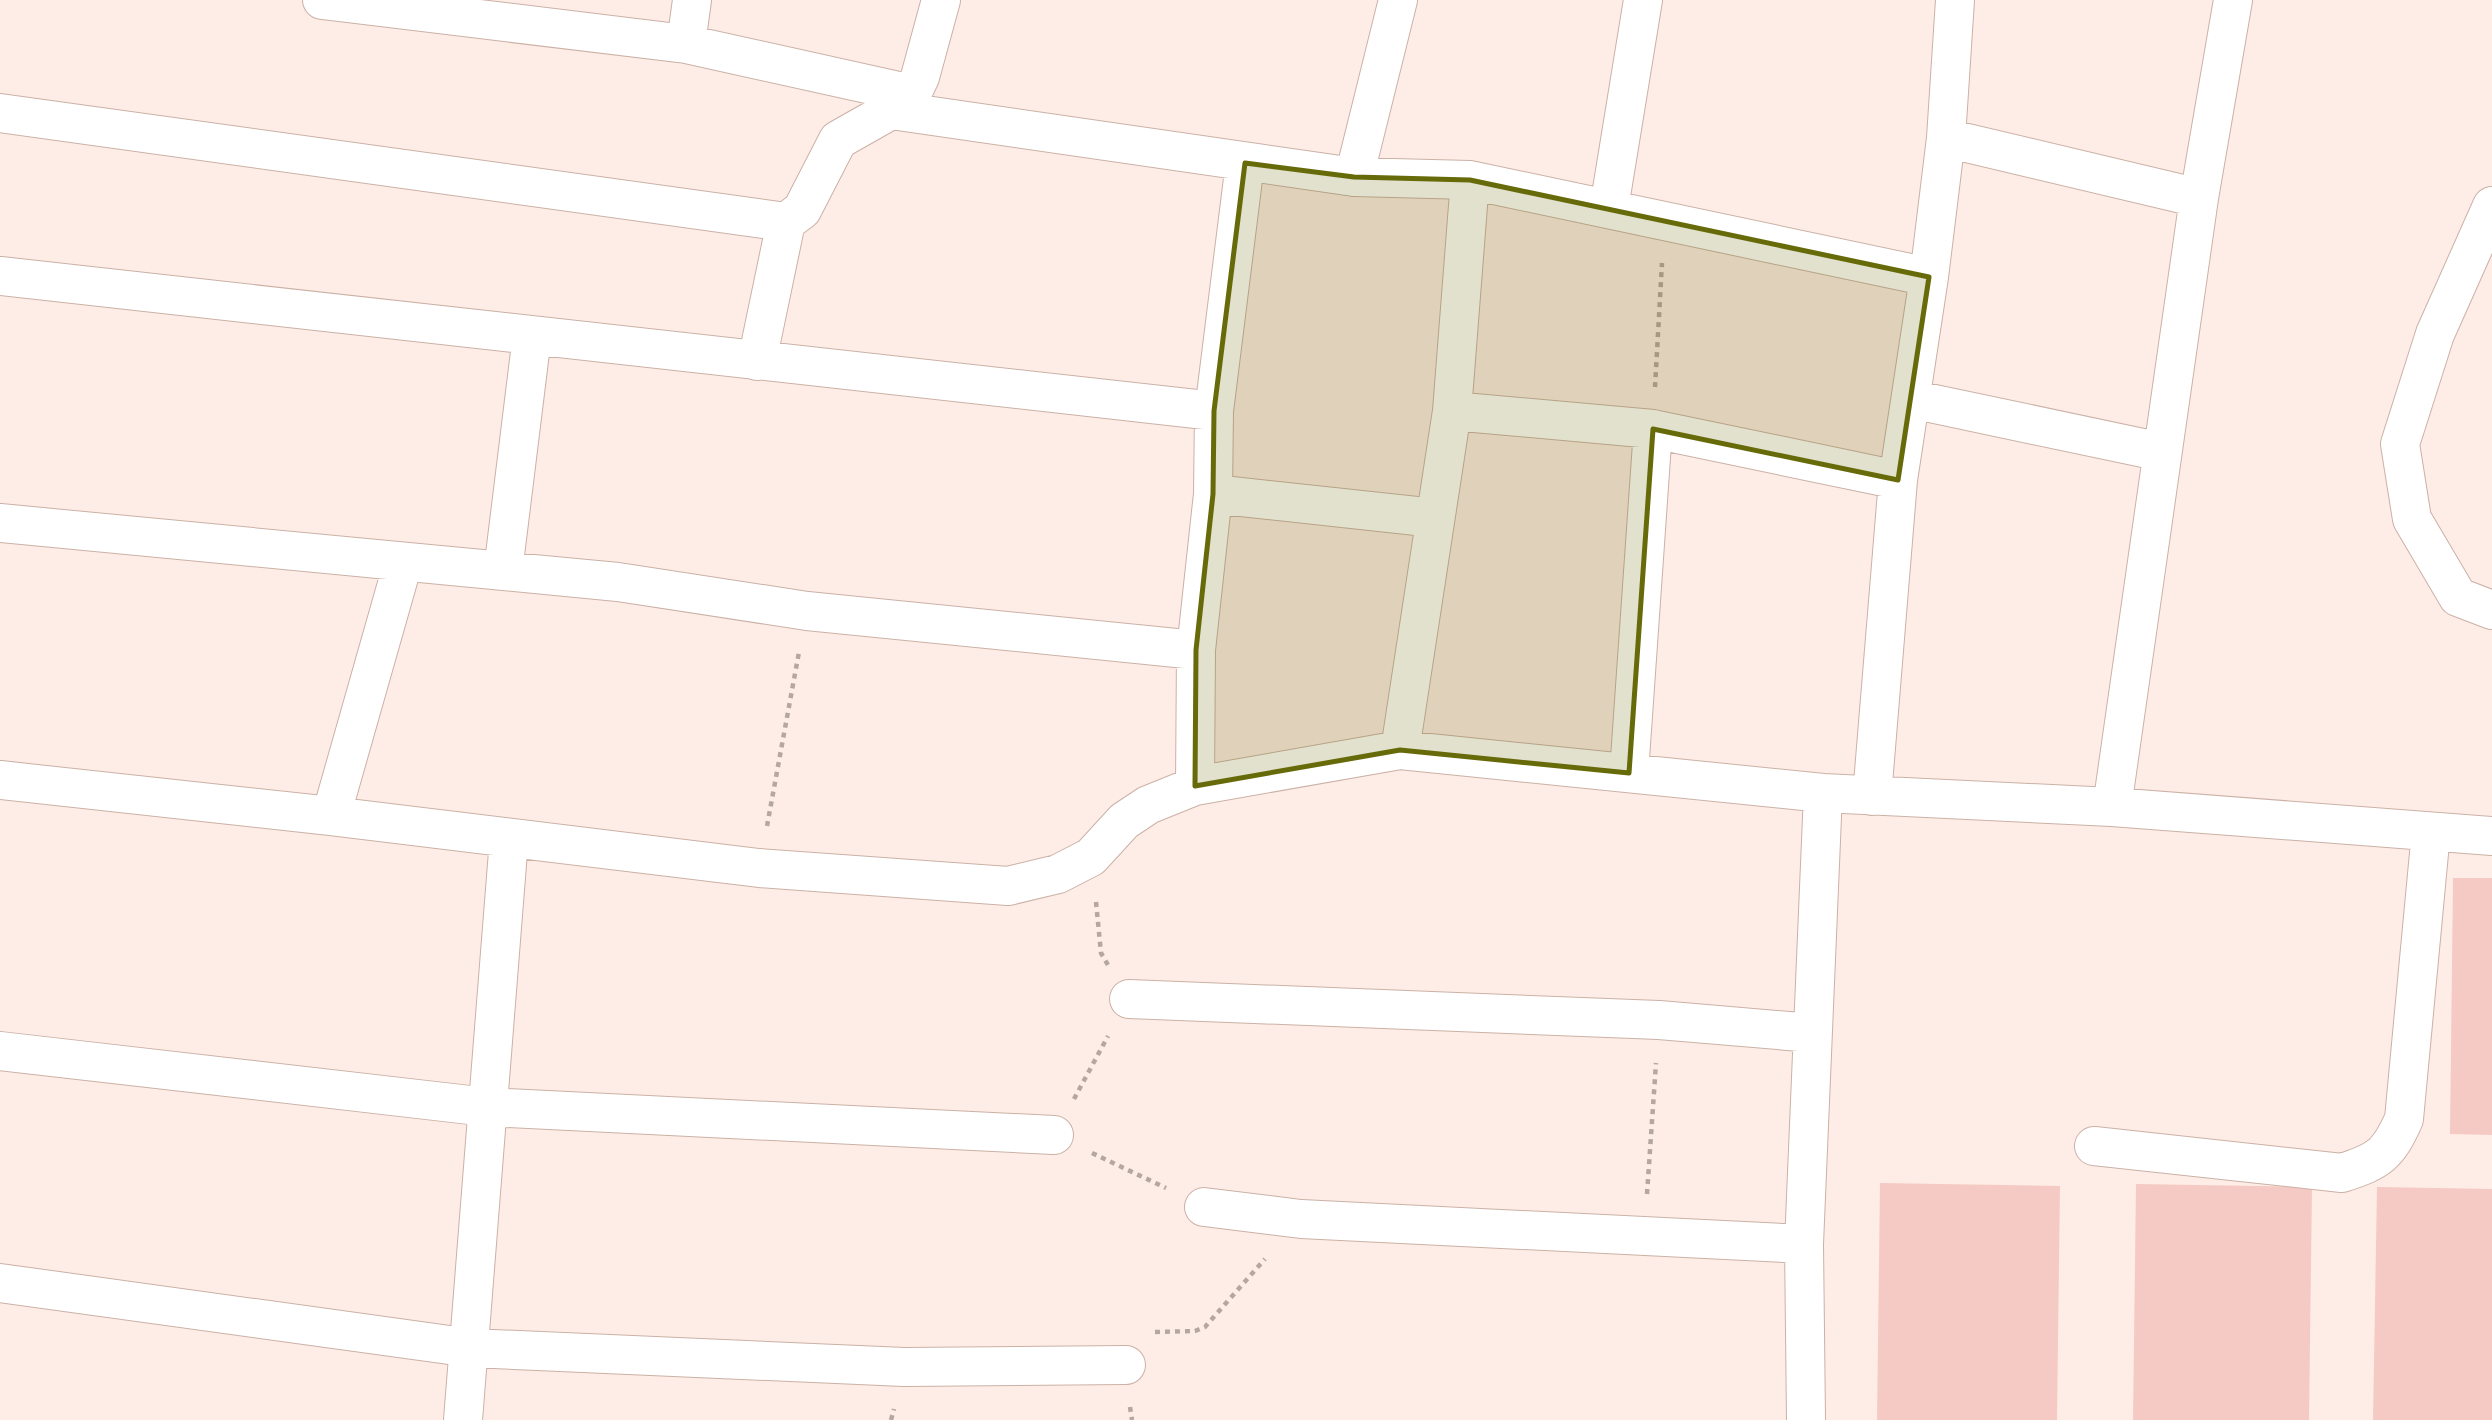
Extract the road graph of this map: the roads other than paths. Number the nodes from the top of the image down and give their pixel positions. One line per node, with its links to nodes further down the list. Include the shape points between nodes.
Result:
1 (322, 0): 8 (street)
2 (692, 0): 8 (street)
3 (941, 0): 9 (street, via 920,77)
4 (1398, 0): 13 (street)
5 (1643, 0): 17 (street)
6 (1955, 0): 11 (street)
7 (2233, 0): 15 (street)
8 (685, 44): 9 (street)
9 (902, 102): 12 (street); 18 (street, via 838,140 802,210)
10 (0, 113): 18 (street)
11 (1946, 138): 15 (street); 20 (street)
12 (1245, 163): 13 (street); 24 (street)
13 (1354, 177): 14 (street)
14 (1470, 180): 17 (street); 25 (street)
15 (2199, 198): 27 (street)
16 (2492, 206): 34 (street, via 2435,334 2400,444 2412,519 2458,597)
17 (1609, 208): 20 (street)
18 (786, 222): 22 (street)
19 (0, 276): 21 (street)
20 (1929, 277): 23 (street)
21 (532, 336): 22 (street); 33 (street)
22 (757, 361): 24 (street)
23 (1911, 399): 27 (street); 28 (street)
24 (1214, 411): 29 (street)
25 (1452, 411): 26 (street); 30 (street)
26 (1653, 429): 28 (street); 37 (street)
27 (2162, 452): 42 (street)
28 (1898, 480): 41 (street)
29 (1213, 494): 30 (street); 35 (street)
30 (1435, 517): 36 (street)
31 (0, 523): 32 (street)
32 (403, 563): 33 (street); 43 (street)
33 (503, 571): 35 (street, via 618,582 807,611)
34 (2492, 610)
35 (1196, 649): 39 (street)
36 (1400, 750): 37 (street); 39 (street)
37 (1629, 773): 40 (street)
38 (0, 780): 43 (street)
39 (1195, 786): 46 (street, via 1147,805 1124,821 1091,857 1058,874 1008,886 759,869)
40 (1823, 793): 41 (street); 48 (street)
41 (1872, 796): 42 (street)
42 (2112, 807): 44 (street)
43 (331, 816): 46 (street)
44 (2431, 832): 45 (street); 52 (street, via 2404,1119 2394,1142 2371,1164 2342,1173)
45 (2492, 836)
46 (509, 839): 50 (street)
47 (1129, 999): 48 (street, via 1659,1020)
48 (1812, 1033): 54 (street)
49 (0, 1051): 50 (street)
50 (487, 1107): 51 (street); 56 (street)
51 (1055, 1135)
52 (2094, 1146)
53 (1204, 1207): 54 (street, via 1301,1219)
54 (1804, 1244): 59 (street)
55 (0, 1283): 56 (street)
56 (471, 1348): 57 (street, via 904,1367); 58 (street)
57 (1126, 1365)
58 (463, 1420)
59 (1806, 1420)

